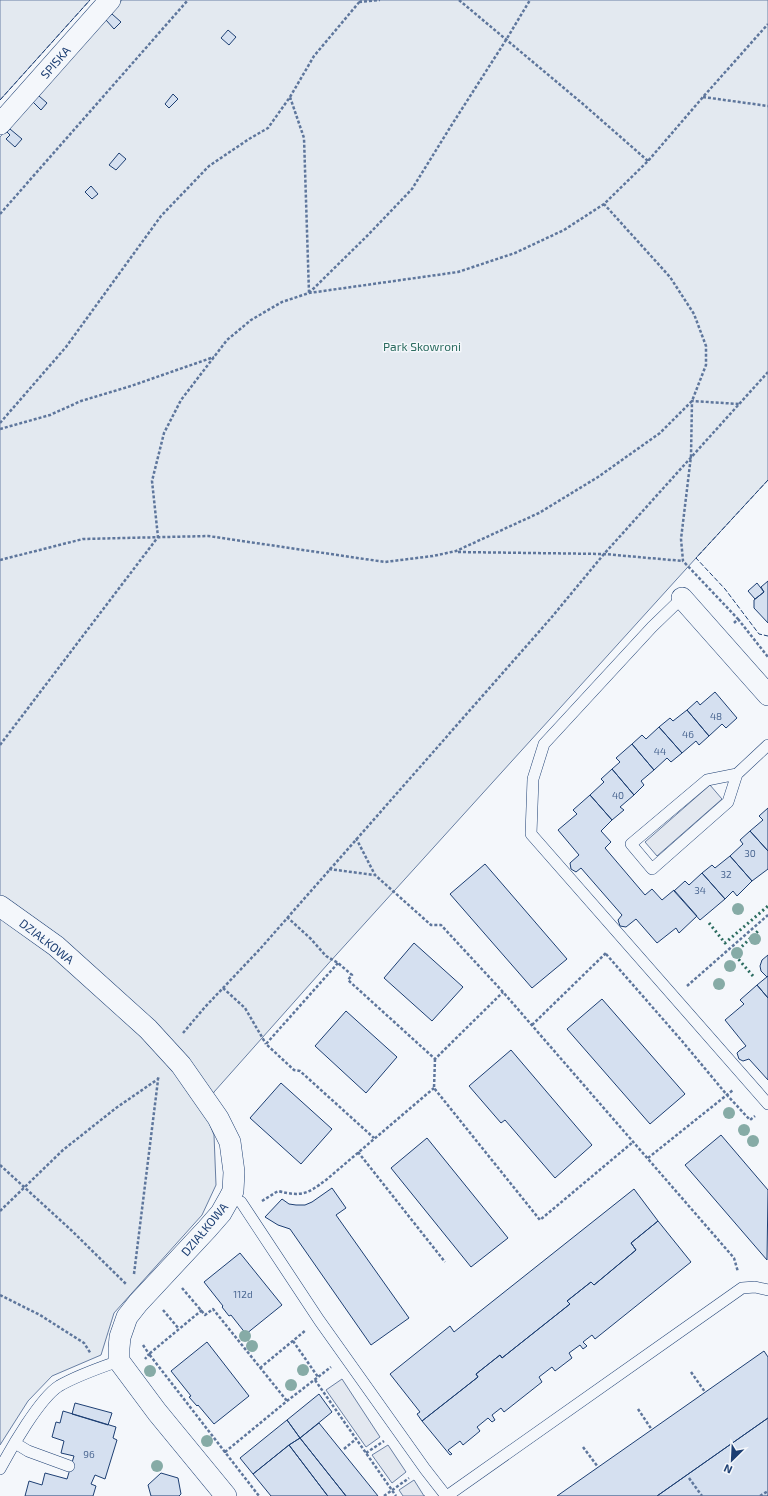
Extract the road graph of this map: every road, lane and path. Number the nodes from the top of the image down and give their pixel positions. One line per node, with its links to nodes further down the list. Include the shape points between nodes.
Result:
1 (110, 0): 12 (street, SPISKA)
2 (188, 0): 15 (path)
3 (380, 0): 6 (path)
4 (459, 0): 8 (path)
5 (530, 0): 8 (path)
6 (360, 1): 9 (path, via 314,56)
7 (768, 24): 10 (path)
8 (506, 40): 13 (path); 16 (path, via 412,189)
9 (290, 97): 16 (path, via 304,138); 21 (path, via 268,128 209,166 161,216 66,347)
10 (703, 97): 11 (path); 13 (path)
11 (768, 106)
12 (0, 124)
13 (648, 161): 14 (path)
14 (604, 204): 16 (path, via 564,230 515,253 458,272); 19 (path, via 670,276 694,314 706,346 706,365)
15 (0, 214)
16 (309, 293): 17 (path, via 282,302 251,320 227,340)
17 (214, 357): 22 (path, via 81,401 50,415); 24 (path, via 181,400 164,433 152,481)
18 (768, 372): 20 (path)
19 (692, 401): 20 (path); 23 (path); 25 (path, via 660,433 598,477 539,513)
20 (740, 404): 23 (path)
21 (0, 423)
22 (0, 429)
23 (691, 456): 26 (path); 26 (path, via 681,539 683,562)
24 (158, 536): 25 (path, via 208,536 385,562); 27 (path, via 83,539); 32 (path)
25 (456, 552): 26 (path)
26 (604, 554): 35 (path, via 546,624)
27 (0, 560)
28 (682, 598): 31 (street); 41 (lane, via 544,744 533,779 530,834)
29 (738, 619): 30 (path)
30 (768, 657)
31 (768, 695)
32 (0, 745)
33 (768, 745): 34 (lane)
34 (736, 774): 34 (lane, via 707,780 631,844 652,869 728,802)
35 (356, 838): 36 (path); 37 (path)
36 (329, 869): 37 (path); 40 (path)
37 (375, 875): 45 (path, via 431,925 441,925)
38 (0, 906): 49 (street, DZIAŁKOWA, via 56,946)
39 (768, 915): 46 (path)
40 (287, 917): 43 (path, via 326,956); 44 (path)
41 (622, 939): 42 (path); 46 (lane)
42 (606, 954): 47 (path); 54 (path)
43 (338, 963): 48 (path); 50 (path, via 352,975 348,980)
44 (223, 988): 48 (path, via 246,1008); 49 (path)
45 (503, 992): 47 (path); 50 (path)
46 (674, 998): 52 (lane)
47 (532, 1025): 57 (path)
48 (266, 1044): 56 (path, via 294,1070 300,1070)
49 (168, 1050): 51 (path); 62 (street, DZIAŁKOWA, via 218,1118 230,1142 234,1172)
50 (435, 1059): 53 (path)
51 (158, 1079): 61 (path, via 63,1150); 70 (path)
52 (746, 1080): 54 (path); 55 (lane)
53 (434, 1088): 56 (path); 57 (path, via 540,1220)
54 (727, 1095): 59 (path)
55 (768, 1104)
56 (374, 1138): 58 (path)
57 (633, 1142): 59 (path)
58 (358, 1152): 63 (path, via 311,1191 296,1195 278,1191); 65 (path)
59 (648, 1158): 66 (path, via 734,1258)
60 (0, 1165): 61 (path)
61 (24, 1186): 64 (path); 70 (path, via 125,1283)
62 (230, 1198): 70 (street, DZIAŁKOWA, via 207,1229); 73 (lane, via 240,1202)
63 (262, 1201)
64 (0, 1211)
65 (445, 1262)
66 (742, 1288): 67 (lane); 105 (lane)
67 (768, 1290)
68 (177, 1293): 71 (path, via 182,1287)
69 (0, 1295): 80 (path, via 40,1315 84,1343)
70 (135, 1299): 78 (street, DZIAŁKOWA, via 122,1330)
71 (202, 1310): 74 (path); 81 (path, via 205,1315 213,1309)
72 (159, 1314): 74 (path, via 163,1309)
73 (319, 1320): 76 (path); 105 (lane)
74 (179, 1329): 77 (path)
75 (141, 1341): 77 (path)
76 (293, 1341): 81 (path); 83 (path)
77 (149, 1354): 93 (path)
78 (119, 1361): 80 (lane); 101 (street)
79 (332, 1366): 83 (path)
80 (98, 1368): 90 (lane, via 58,1387 41,1404)
81 (260, 1368): 85 (path)
82 (691, 1372): 84 (path)
83 (316, 1378): 85 (path); 89 (path)
84 (706, 1392)
85 (286, 1401): 93 (path)
86 (638, 1409): 87 (path)
87 (652, 1430)
88 (389, 1438): 94 (path)
89 (356, 1439): 92 (path); 94 (path)
90 (15, 1443): 95 (lane, via 28,1451); 97 (lane)
91 (583, 1447): 96 (path)
92 (344, 1449)
93 (225, 1452): 102 (path)
94 (366, 1453): 99 (path)
95 (69, 1466)
96 (598, 1467)
97 (0, 1468)
98 (690, 1478): 106 (path)
99 (392, 1490): 103 (path); 104 (path)
100 (768, 1491): 107 (path)
101 (225, 1496)
102 (259, 1496)
103 (384, 1496)
104 (396, 1496)
105 (446, 1496)
106 (702, 1496)
107 (760, 1496)

